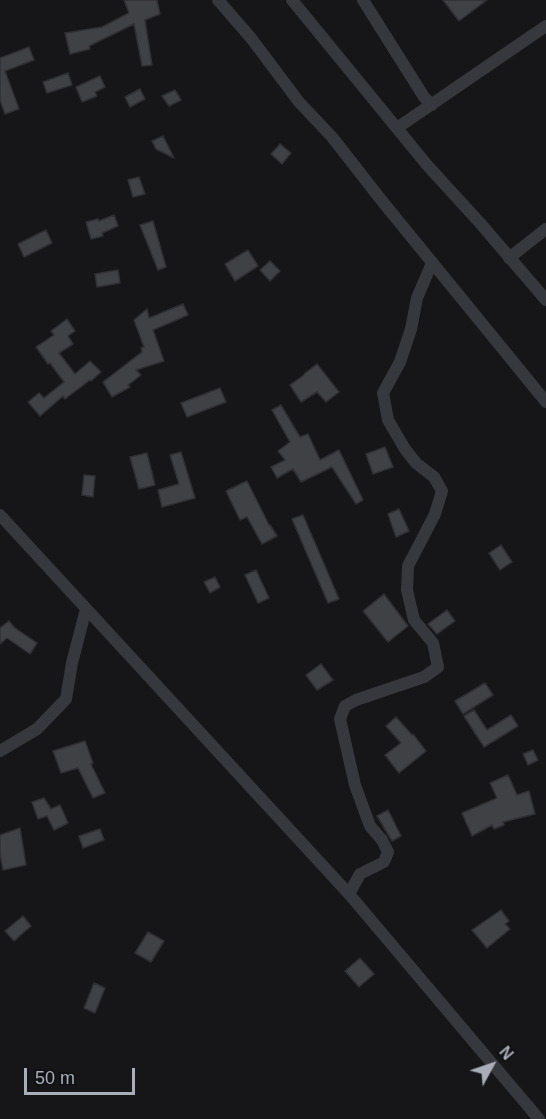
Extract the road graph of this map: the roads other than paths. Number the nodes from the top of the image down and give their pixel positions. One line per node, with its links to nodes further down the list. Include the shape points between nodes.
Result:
1 (218, 0): 9 (street)
2 (292, 0): 6 (street)
3 (363, 0): 5 (street)
4 (546, 26): 5 (street)
5 (432, 105): 6 (street)
6 (397, 128): 8 (street)
7 (546, 229): 8 (street)
8 (509, 258): 10 (street)
9 (432, 263): 11 (street); 15 (street, via 417,298 400,362 383,393 388,420 405,449 416,464 434,477 442,491 435,514 408,566 407,590 414,620 433,644 438,667 424,677 345,706 340,719 355,785 370,826 388,852 384,862 360,874)
10 (546, 300)
11 (546, 402)
12 (0, 516): 13 (street)
13 (86, 609): 14 (street, via 66,699 37,729); 15 (street)
14 (0, 751)
15 (349, 894): 16 (street)
16 (539, 1119)

